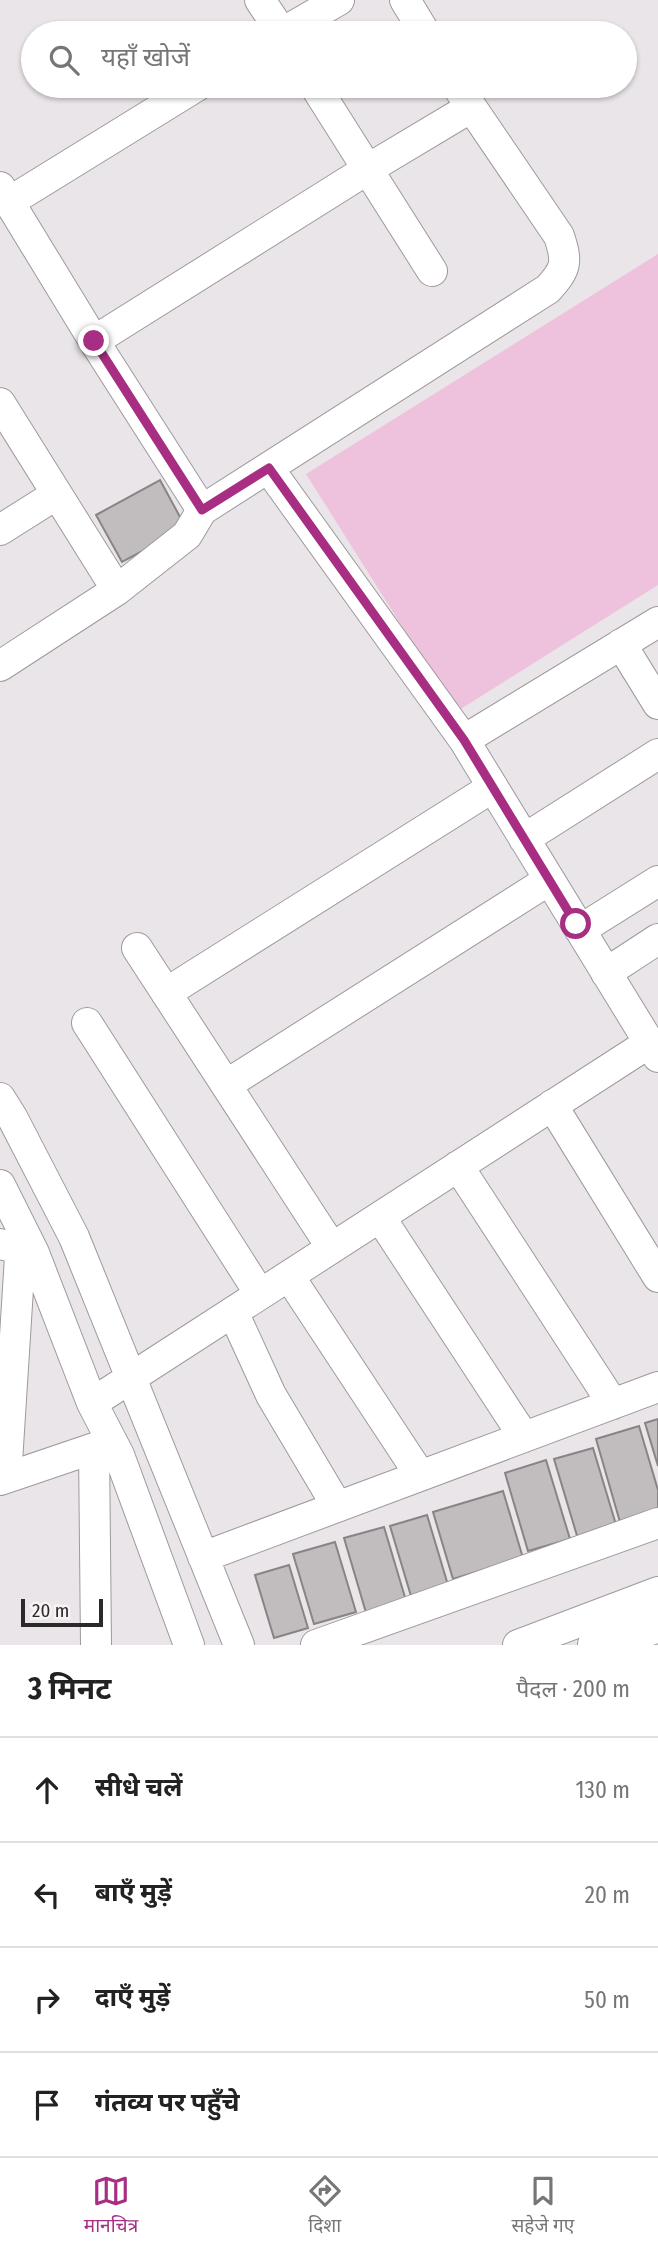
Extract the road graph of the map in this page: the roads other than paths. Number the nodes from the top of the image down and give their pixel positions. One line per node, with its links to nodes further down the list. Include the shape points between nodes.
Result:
1 (260, 0): 4 (street)
2 (339, 0): 5 (street)
3 (405, 0): 6 (street)
4 (274, 21)
5 (303, 21)
6 (418, 21)
7 (176, 98): 12 (street)
8 (323, 98): 11 (street)
9 (462, 98): 11 (street)
10 (464, 98): 16 (street, via 559,236 566,257 561,274 548,289)
11 (368, 169): 13 (street); 14 (street)
12 (5, 194): 14 (street)
13 (432, 271)
14 (94, 341): 18 (street)
15 (1, 406): 17 (street)
16 (269, 468): 18 (street); 25 (street)
17 (57, 494): 19 (street); 20 (street)
18 (202, 510): 20 (street, via 187,535)
19 (0, 530)
20 (117, 590): 23 (street)
21 (658, 622): 22 (street)
22 (621, 645): 24 (street); 25 (street)
23 (0, 666)
24 (658, 704)
25 (464, 740): 27 (street)
26 (658, 754): 28 (street)
27 (493, 787): 28 (street); 35 (street)
28 (524, 839): 29 (street)
29 (549, 880): 31 (street); 38 (street)
30 (658, 881): 31 (street)
31 (580, 930): 34 (street)
32 (658, 939): 34 (street)
33 (137, 947): 35 (street)
34 (606, 973): 37 (street)
35 (166, 993): 38 (street)
36 (87, 1023): 48 (street)
37 (653, 1050): 40 (street)
38 (226, 1085): 45 (street)
39 (0, 1098): 50 (street, via 74,1237)
40 (552, 1105): 41 (street); 47 (street)
41 (458, 1166): 43 (street); 53 (street)
42 (0, 1185): 52 (street, via 34,1253)
43 (380, 1217): 45 (street); 54 (street)
44 (0, 1244): 57 (street, via 13,1247 20,1257)
45 (332, 1248): 46 (street)
46 (289, 1276): 48 (street); 56 (street)
47 (658, 1277)
48 (260, 1294): 49 (street)
49 (233, 1312): 50 (street); 58 (street, via 271,1395)
50 (131, 1378): 52 (street); 60 (street)
51 (658, 1387): 53 (street)
52 (92, 1403): 55 (street)
53 (613, 1404): 54 (street)
54 (524, 1437): 56 (street)
55 (103, 1445): 57 (street); 63 (street); 64 (street)
56 (421, 1475): 58 (street)
57 (3, 1479)
58 (337, 1506): 60 (street)
59 (658, 1523): 66 (street)
60 (203, 1557): 65 (street)
61 (658, 1592): 67 (street)
62 (658, 1623): 68 (main road)
63 (96, 1645)
64 (189, 1645)
65 (239, 1645)
66 (316, 1645)
67 (518, 1645)
68 (597, 1645)

